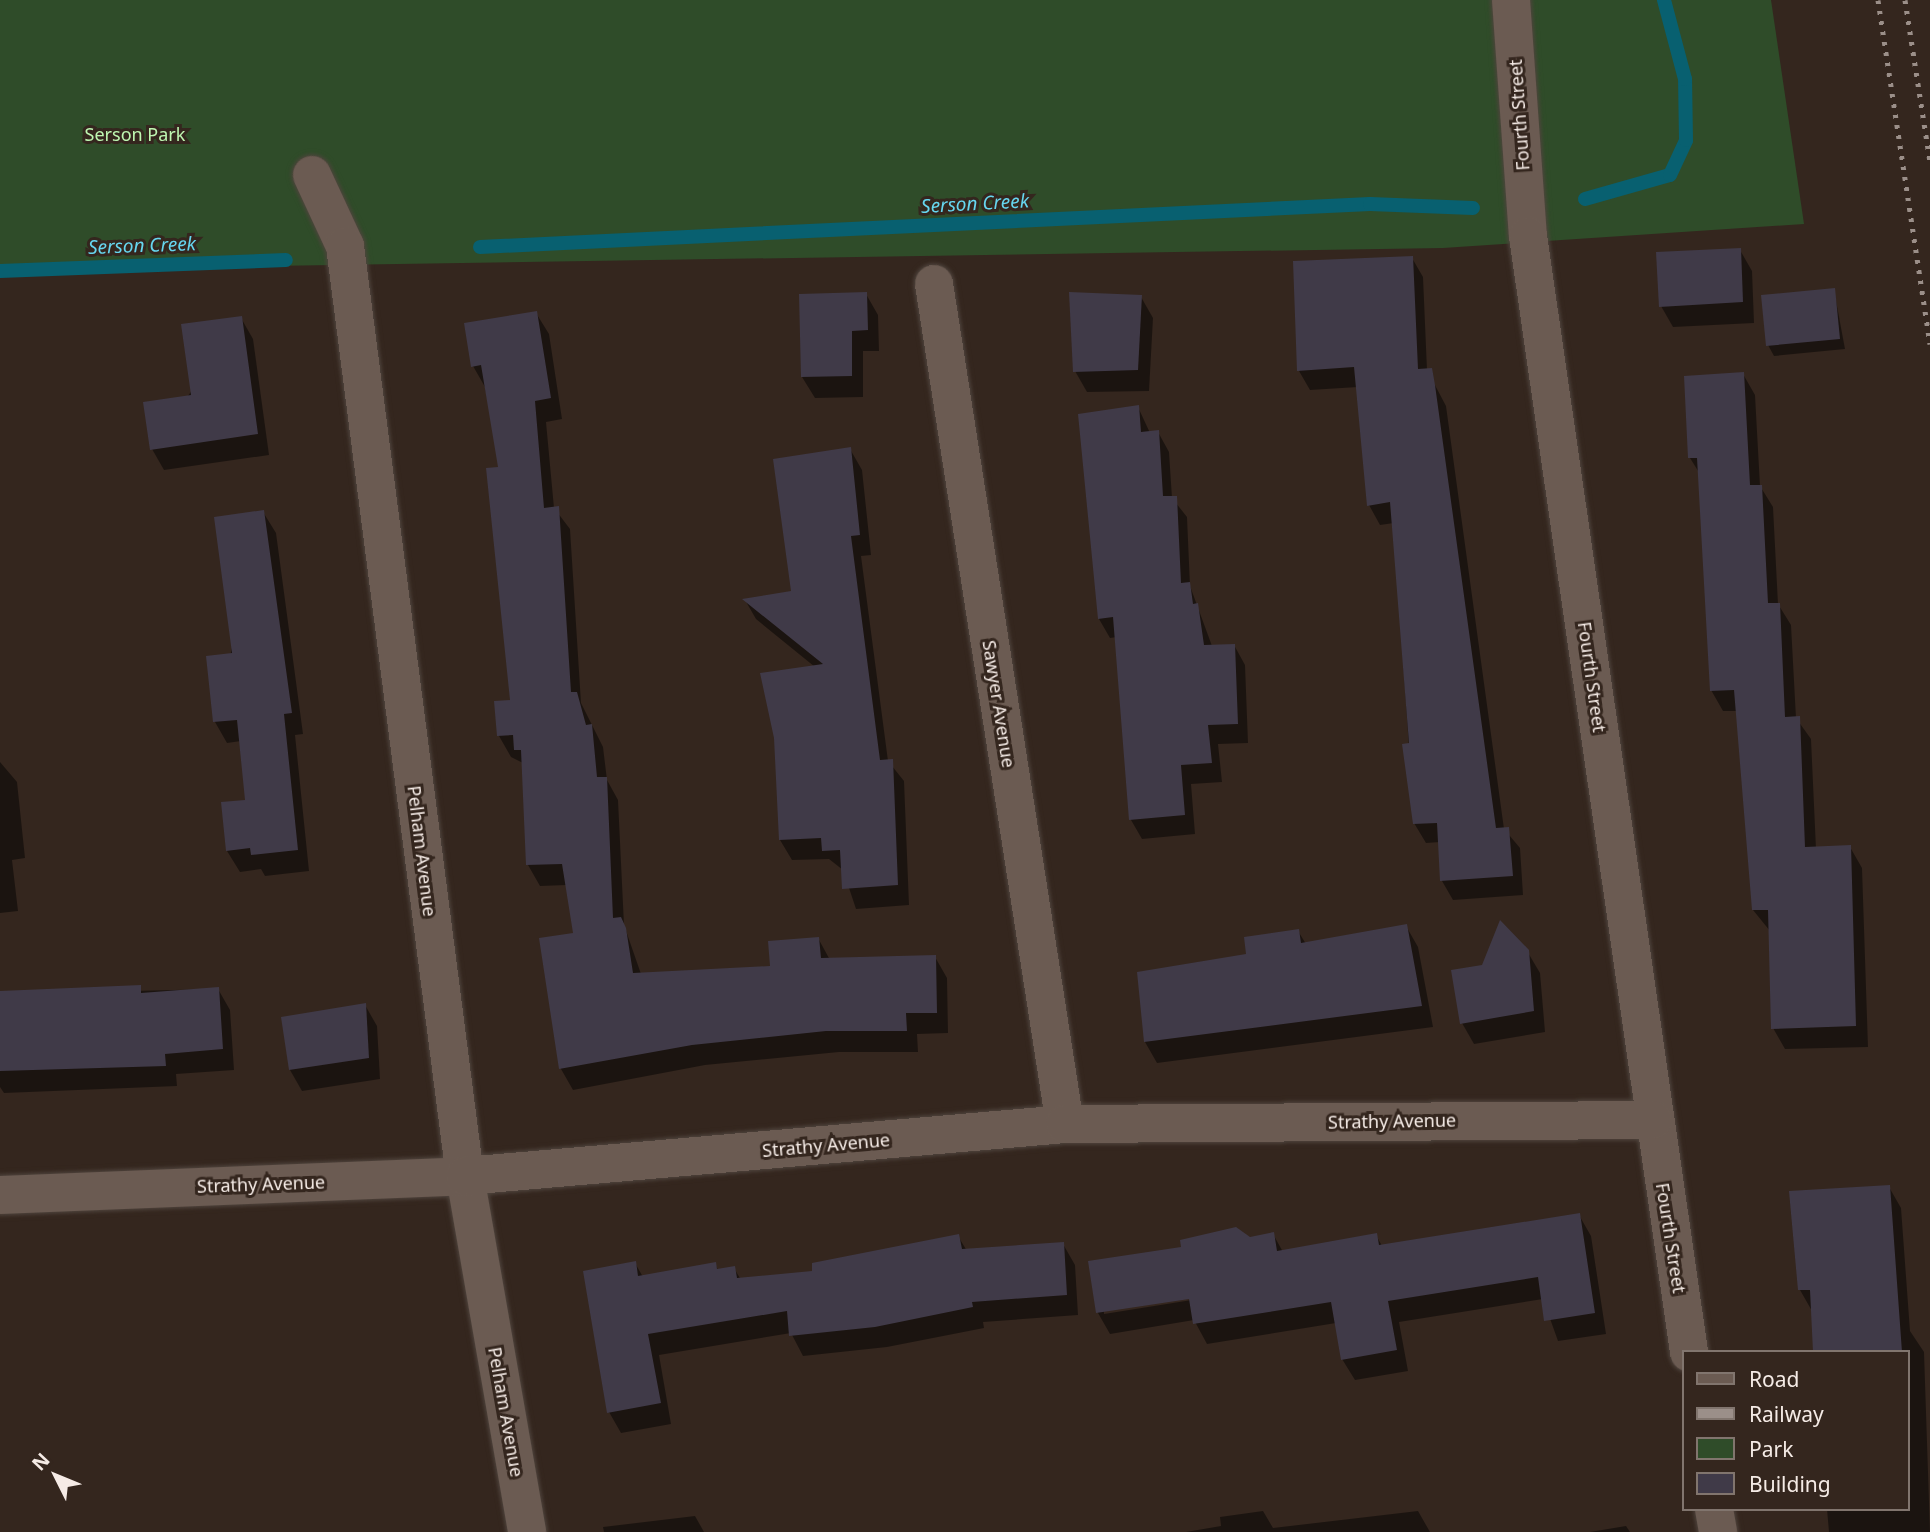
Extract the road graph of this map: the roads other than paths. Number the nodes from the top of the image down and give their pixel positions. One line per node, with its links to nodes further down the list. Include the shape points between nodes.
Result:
1 (1511, 0): 4 (street, Fourth Street, via 1528,236)
2 (312, 174): 6 (street, Pelham Avenue, via 345,246)
3 (934, 284): 5 (street, Sawyer Avenue)
4 (1653, 1120): 5 (street, Strathy Avenue); 8 (street, Fourth Street)
5 (1065, 1124): 6 (street, Strathy Avenue)
6 (465, 1176): 7 (street, Strathy Avenue); 10 (street, Pelham Avenue)
7 (0, 1195)
8 (1689, 1350)
9 (1714, 1511): 11 (street)
10 (527, 1532)
11 (1718, 1532)

